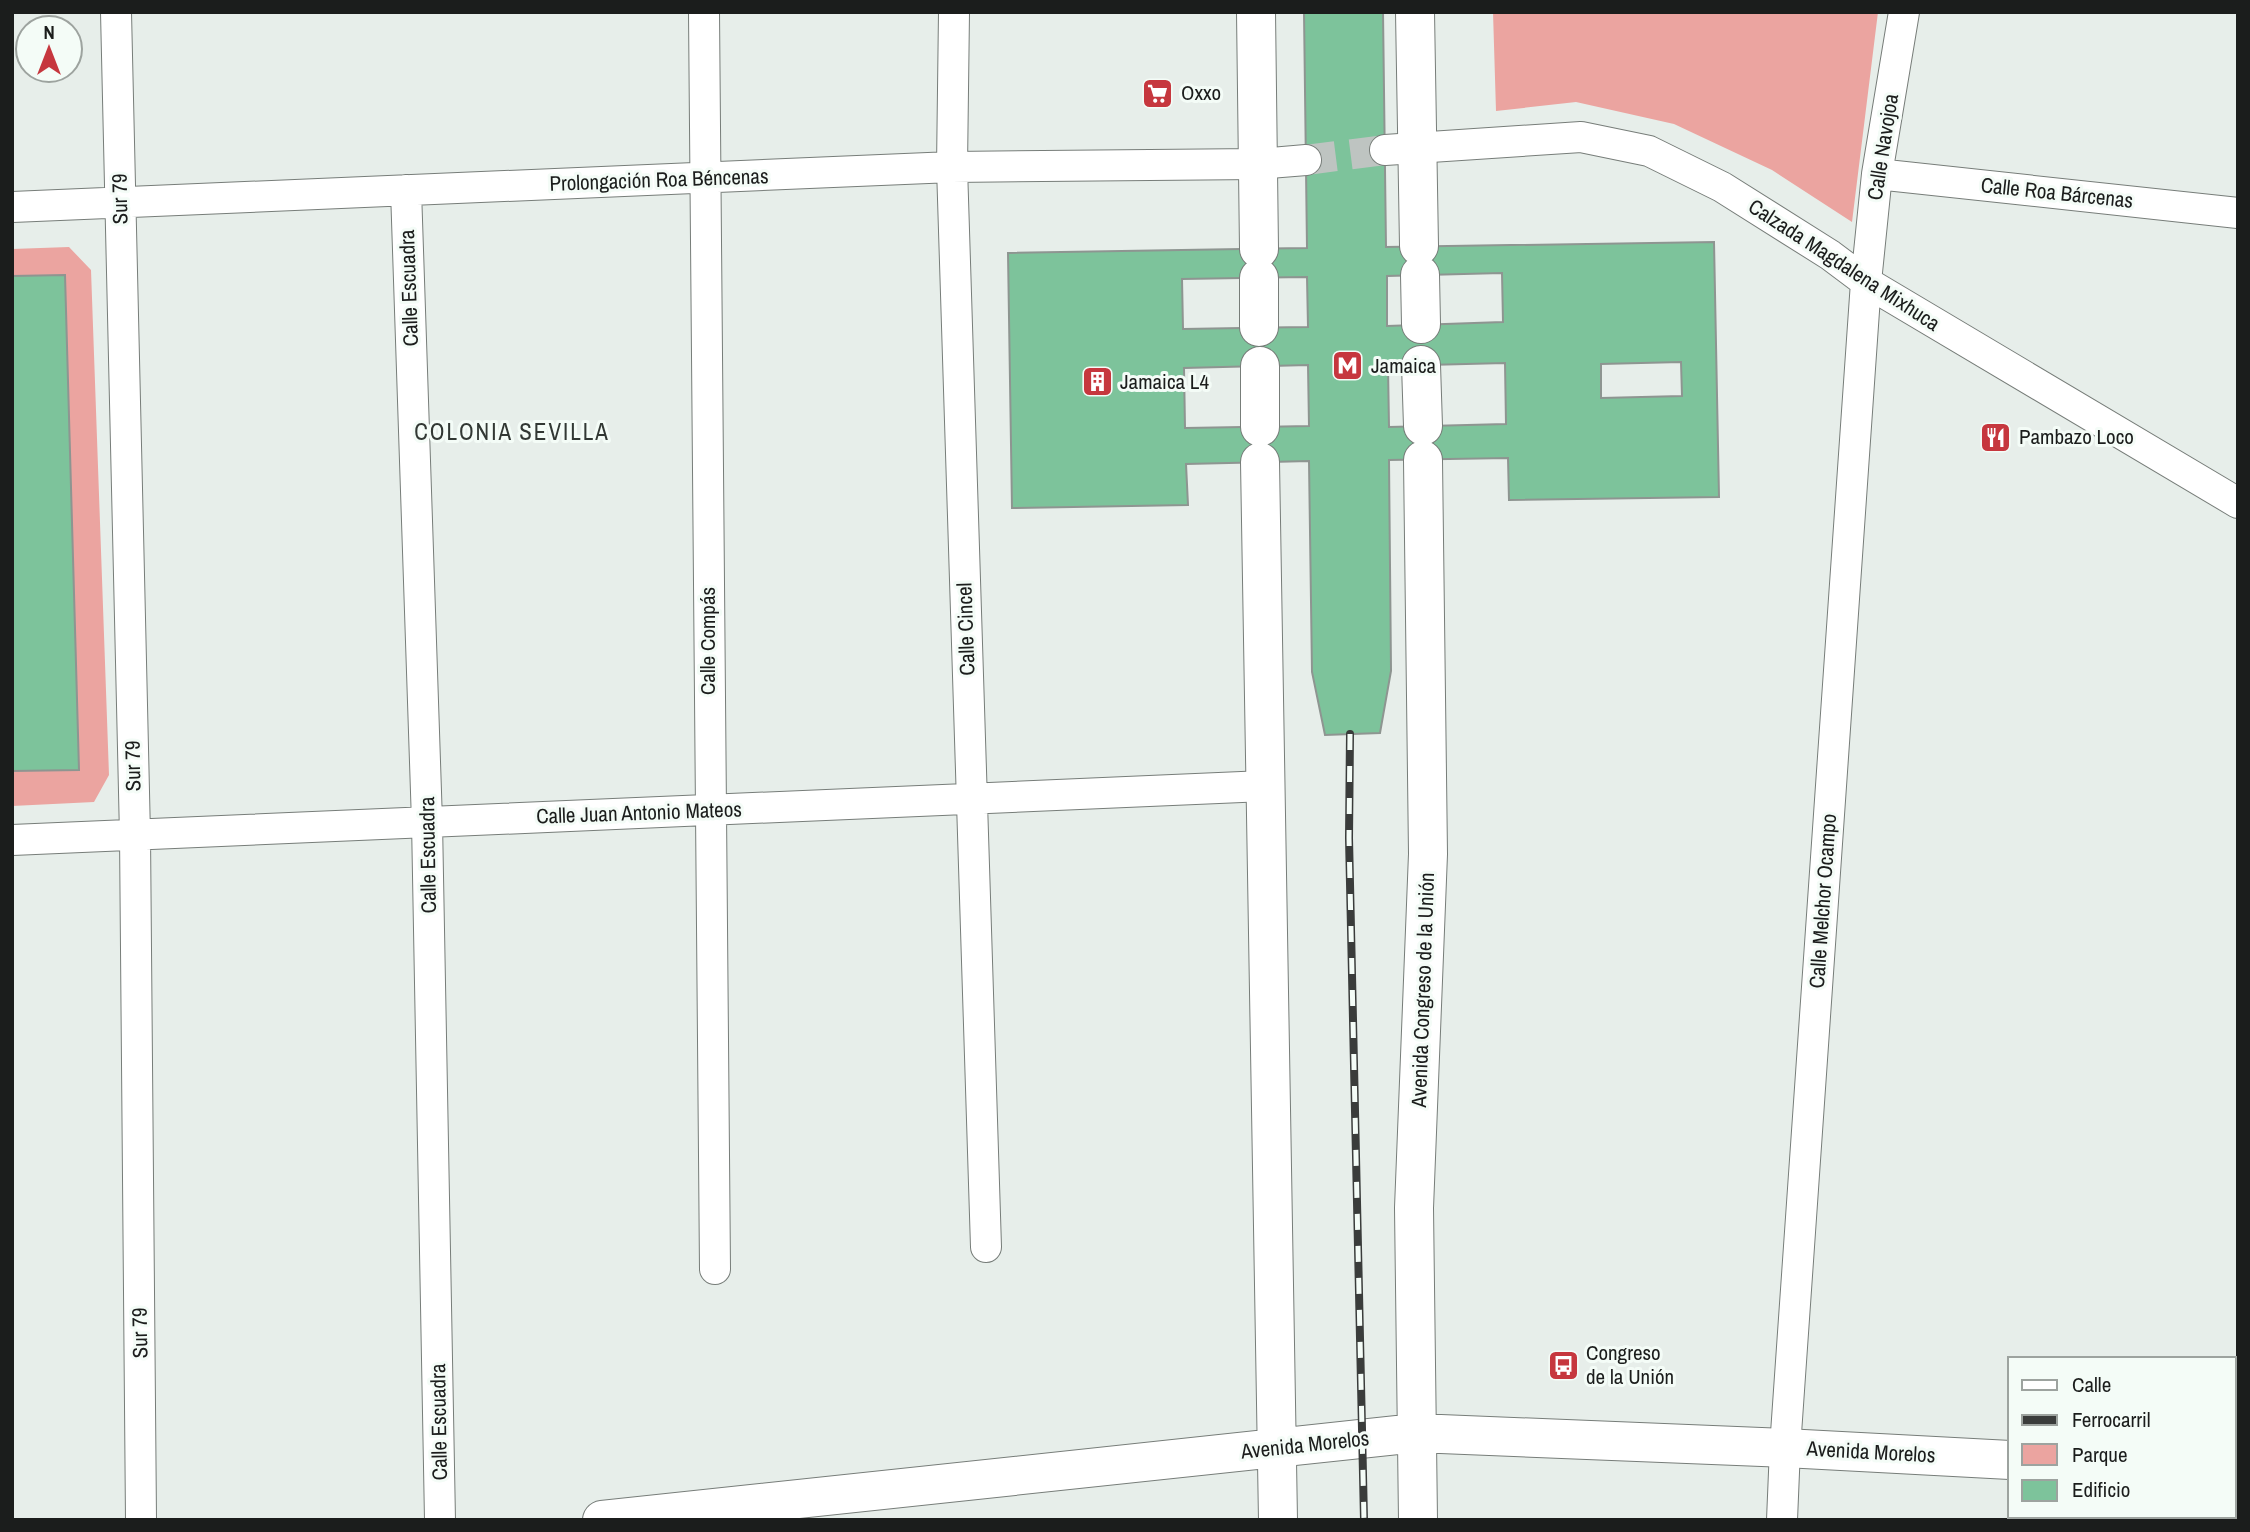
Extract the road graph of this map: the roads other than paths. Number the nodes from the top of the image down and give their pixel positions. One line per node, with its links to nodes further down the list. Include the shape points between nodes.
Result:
1 (116, 12): 14 (street, Sur 79)
2 (704, 12): 12 (street, Calle Compás)
3 (954, 12): 10 (street, Calle Cincel)
4 (1255, 12): 9 (main road)
5 (1415, 12): 7 (main road)
6 (1904, 12): 11 (street, Calle Navojoa)
7 (1401, 148): 17 (street, Calzada Magdalena Mixhuca, via 1581,136 1649,151 1722,187); 18 (main road, via 1419,261)
8 (1307, 160): 9 (street, Prolongación Roa Béncenas)
9 (1257, 164): 10 (street, Prolongación Roa Béncenas); 19 (main road)
10 (952, 167): 12 (street, Prolongación Roa Béncenas); 24 (street, Calle Cincel)
11 (1877, 174): 16 (street, Calle Roa Bárcenas); 17 (street, Calle Navojoa)
12 (705, 178): 13 (street, Prolongación Roa Béncenas); 25 (street, Calle Compás)
13 (406, 190): 14 (street, Prolongación Roa Béncenas); 26 (street, Calle Escuadra)
14 (120, 203): 15 (street, Prolongación Roa Béncenas); 27 (street, Sur 79)
15 (12, 207)
16 (2238, 213)
17 (1866, 282): 22 (street, Calzada Magdalena Mixhuca); 33 (street, Calle Melchor Ocampo)
18 (1421, 324)
19 (1259, 327)
20 (1421, 365): 31 (main road, Avenida Congreso de la Unión, via 1428,854 1414,1208)
21 (1260, 366): 23 (main road)
22 (2238, 503)
23 (1265, 786): 24 (street, Calle Juan Antonio Mateos); 32 (main road)
24 (971, 799): 25 (street, Calle Juan Antonio Mateos); 29 (street, Calle Cincel)
25 (709, 810): 26 (street, Calle Juan Antonio Mateos); 30 (street, Calle Compás)
26 (427, 822): 27 (street, Calle Juan Antonio Mateos); 36 (street, Calle Escuadra)
27 (135, 835): 28 (street, Calle Juan Antonio Mateos); 35 (street, Sur 79)
28 (12, 840)
29 (986, 1247)
30 (715, 1269)
31 (1416, 1433): 32 (main road, Avenida Morelos); 33 (main road, Avenida Morelos); 39 (main road, Avenida Congreso de la Unión)
32 (1277, 1448): 37 (main road, Avenida Morelos); 38 (main road)
33 (1785, 1448): 34 (main road, Avenida Morelos); 40 (street, Calle Melchor Ocampo)
34 (2008, 1460)
35 (141, 1520)
36 (440, 1520)
37 (602, 1520)
38 (1278, 1520)
39 (1418, 1520)
40 (1782, 1520)

